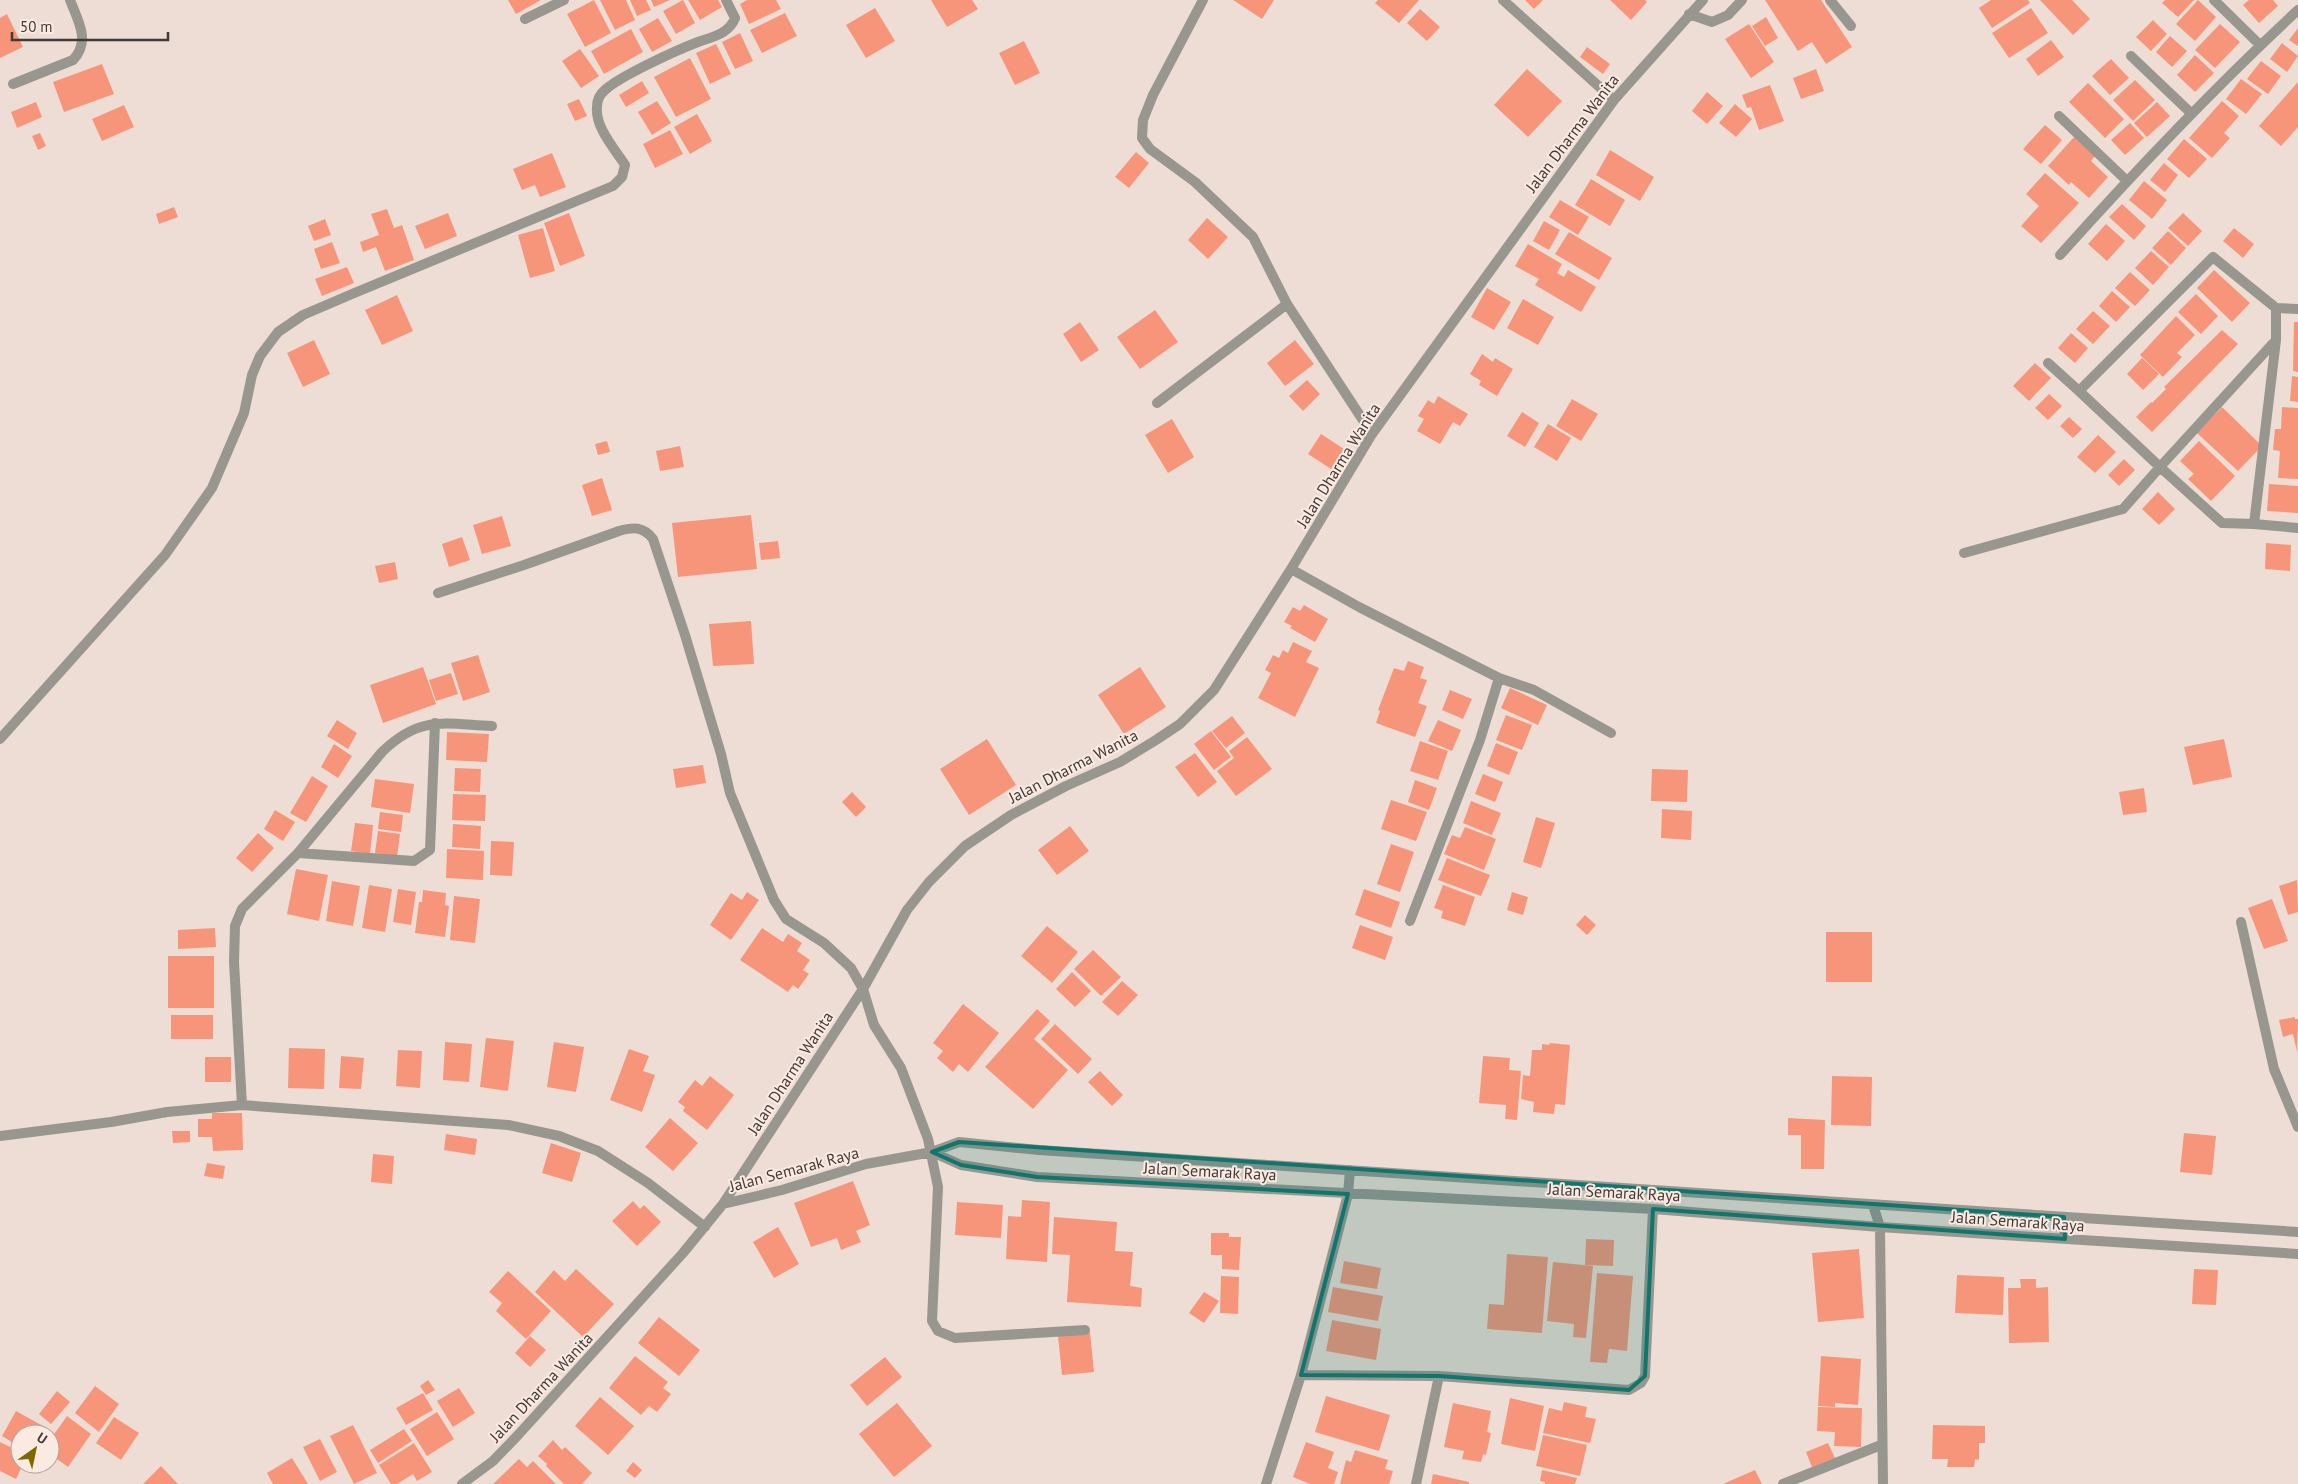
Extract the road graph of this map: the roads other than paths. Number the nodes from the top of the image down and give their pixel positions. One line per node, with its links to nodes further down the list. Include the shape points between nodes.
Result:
1 (70, 0): 16 (street, via 84,40 78,54 73,60)
2 (564, 0): 12 (street)
3 (726, 0): 40 (street, via 734,18 724,33 690,45 623,78 601,94 597,108 600,124 625,165 622,177 613,186 303,315 278,332 260,356 252,375 244,413 207,495 165,555)
4 (1203, 0): 22 (street, via 1153,95 1143,120 1142,138 1150,149 1195,182 1253,237)
5 (1503, 0): 17 (street)
6 (1703, 0): 11 (street, Jalan Dharma Wanita)
7 (1742, 0): 11 (street, via 1728,15 1712,22)
8 (1830, 0): 13 (street)
9 (2214, 0): 14 (street)
10 (2298, 10): 14 (street)
11 (1689, 14): 17 (street, Jalan Dharma Wanita)
12 (525, 19)
13 (1851, 26)
14 (2260, 45): 18 (street)
15 (2131, 56): 18 (street)
16 (14, 84)
17 (1614, 100): 29 (street, Jalan Dharma Wanita)
18 (2191, 113): 20 (street)
19 (2058, 116): 20 (street)
20 (2126, 180): 21 (street)
21 (2060, 255)
22 (1287, 304): 28 (street); 29 (street)
23 (2276, 308): 24 (street); 25 (street); 27 (street, via 2213,257)
24 (2298, 310)
25 (2276, 340): 30 (street); 31 (street)
26 (2048, 363): 27 (street)
27 (2079, 391): 30 (street)
28 (1157, 403)
29 (1372, 434): 34 (street, Jalan Dharma Wanita)
30 (2160, 467): 31 (street, via 2222,523); 33 (street, via 2123,509)
31 (2254, 524): 32 (street)
32 (2298, 528)
33 (1964, 553)
34 (1291, 569): 36 (street, via 1358,607); 44 (street, Jalan Dharma Wanita, via 1227,673 1201,705 1180,724 1120,762 1011,815 965,846 906,910)
35 (438, 593): 44 (street, via 632,527 641,528 649,534 685,635 730,793 774,900 786,919 824,943 851,968)
36 (1499, 678): 39 (street, via 1534,690); 42 (street, via 1480,740)
37 (435, 724): 38 (street); 41 (street, via 410,729 382,752); 41 (street, via 430,850 414,861)
38 (492, 726)
39 (1611, 732)
40 (0, 739)
41 (298, 853): 45 (street, via 242,909 235,926)
42 (1410, 921)
43 (2241, 922): 46 (street, via 2274,1069)
44 (863, 989): 48 (street, via 874,1025 901,1068); 51 (street, Jalan Dharma Wanita)
45 (242, 1105): 47 (street, via 167,1112); 55 (street, via 508,1125 559,1136 598,1151 648,1183)
46 (2298, 1127)
47 (0, 1136)
48 (932, 1152): 49 (street, Jalan Semarak Raya, via 959,1142); 50 (street, Jalan Semarak Raya, via 961,1165 1036,1177); 51 (street, Jalan Semarak Raya, via 866,1164); 60 (street, via 938,1187 931,1311 938,1331 955,1338)
49 (1350, 1170): 50 (street); 52 (street, Jalan Semarak Raya)
50 (1348, 1194): 53 (street, Jalan Semarak Raya); 61 (street)
51 (724, 1204): 55 (street, Jalan Dharma Wanita)
52 (1873, 1205): 54 (street, Jalan Semarak Raya); 56 (street)
53 (1653, 1209): 56 (street, Jalan Semarak Raya); 62 (street, via 1645,1376 1641,1383 1629,1390)
54 (2064, 1217): 57 (street, Jalan Semarak Raya); 58 (street)
55 (705, 1227): 64 (street, Jalan Dharma Wanita, via 519,1434)
56 (1880, 1227): 58 (street, Jalan Semarak Raya); 63 (street)
57 (2298, 1232)
58 (2065, 1239): 59 (street, Jalan Semarak Raya)
59 (2298, 1254)
60 (1085, 1330)
61 (1301, 1375): 62 (street); 65 (street)
62 (1439, 1376): 66 (street)
63 (1882, 1445): 67 (street); 68 (street)
64 (466, 1483)
65 (1266, 1484)
66 (1416, 1484)
67 (1782, 1484)
68 (1883, 1484)

